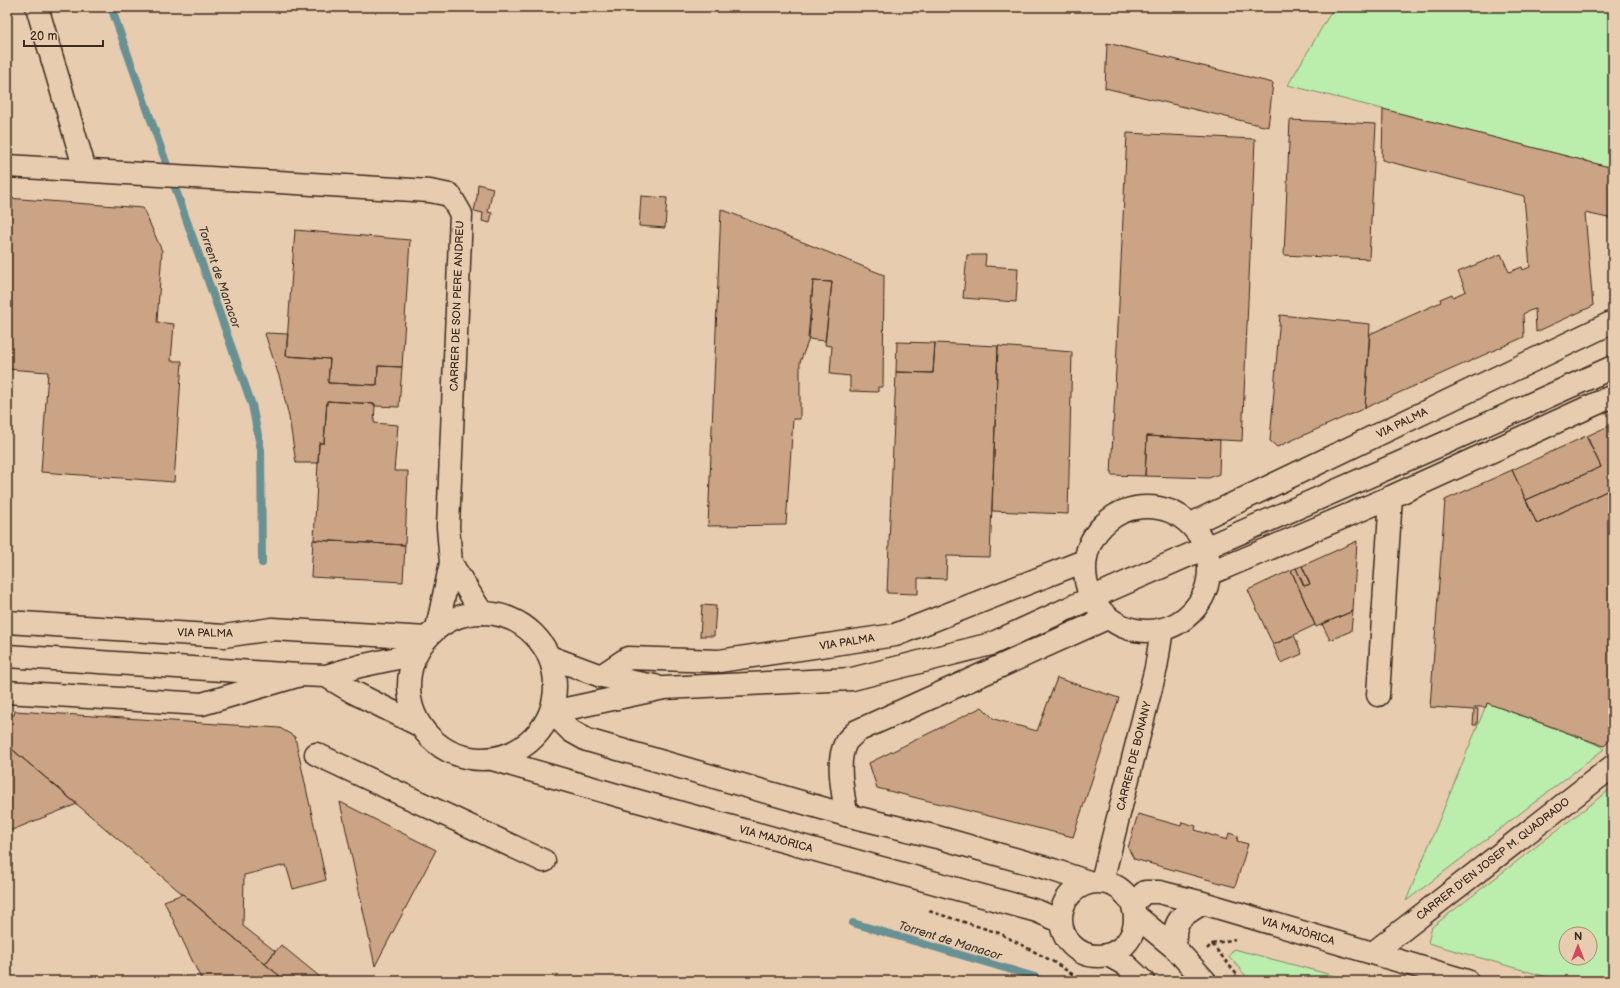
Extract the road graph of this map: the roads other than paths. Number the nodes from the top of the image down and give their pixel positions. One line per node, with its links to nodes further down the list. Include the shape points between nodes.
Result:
1 (37, 7): 3 (main road)
2 (7, 166): 3 (main road)
3 (84, 170): 11 (main road, CARRER DE SON PERE ANDREU, via 430,191 450,195 461,214 448,527)
4 (1613, 322): 8 (main road, VIA PALMA)
5 (1613, 367): 9 (main road)
6 (1613, 396): 7 (main road)
7 (1391, 497): 12 (main road); 26 (main road)
8 (1191, 524): 9 (main road); 10 (main road, via 1174,513 1156,507 1136,507 1117,514 1101,526 1090,542)
9 (1206, 549): 12 (main road); 13 (main road)
10 (1084, 561): 13 (main road, via 1085,580); 23 (main road, VIA PALMA, via 895,635 719,661 628,658)
11 (451, 562): 14 (main road); 18 (main road)
12 (1209, 574): 17 (main road, via 1205,593 1194,609 1180,622)
13 (1091, 598): 15 (main road); 24 (main road, via 991,644 852,679)
14 (482, 613): 18 (main road, via 458,617); 20 (main road, via 513,619 529,629)
15 (1107, 618): 17 (main road, via 1124,627 1143,631); 32 (main road, via 858,731 847,741 842,753)
16 (7, 622): 18 (main road, VIA PALMA, via 224,636 272,629)
17 (1162, 630): 34 (main road, CARRER DE BONANY, via 1156,668)
18 (427, 640): 22 (main road); 28 (main road, via 409,678 409,693)
19 (7, 656): 21 (main road)
20 (550, 657): 23 (main road); 27 (main road, via 556,682)
21 (299, 675): 22 (main road); 25 (main road, via 202,704)
22 (326, 676): 28 (main road)
23 (601, 676): 24 (main road)
24 (664, 688): 27 (main road)
25 (7, 692)
26 (1378, 695)
27 (552, 712): 30 (main road, via 530,743 512,753); 32 (main road, via 571,731 587,740)
28 (420, 726): 30 (main road, via 433,741 451,752 470,759)
29 (316, 754): 33 (main road)
30 (492, 759): 37 (main road, VIA MAJÒRICA, via 1037,911)
31 (1613, 766): 39 (main road, CARRER D'EN JOSEP M. QUADRADO)
32 (846, 815): 34 (main road, via 944,839)
33 (544, 861)
34 (1096, 882): 36 (main road, via 1115,885 1125,892); 37 (main road, via 1077,887 1068,896)
35 (1203, 903): 36 (main road, VIA MAJÒRICA, via 1159,892 1145,892); 38 (main road, via 1186,914 1176,926); 39 (main road, VIA MAJÒRICA)
36 (1134, 909): 38 (main road); 40 (main road, via 1135,928 1129,940 1120,949)
37 (1060, 920): 40 (main road, via 1063,932 1076,949 1086,954)
38 (1176, 949): 42 (main road)
39 (1373, 953): 43 (main road, VIA MAJÒRICA)
40 (1108, 955): 41 (main road, via 1126,965)
41 (1143, 981)
42 (1205, 981)
43 (1466, 981)

